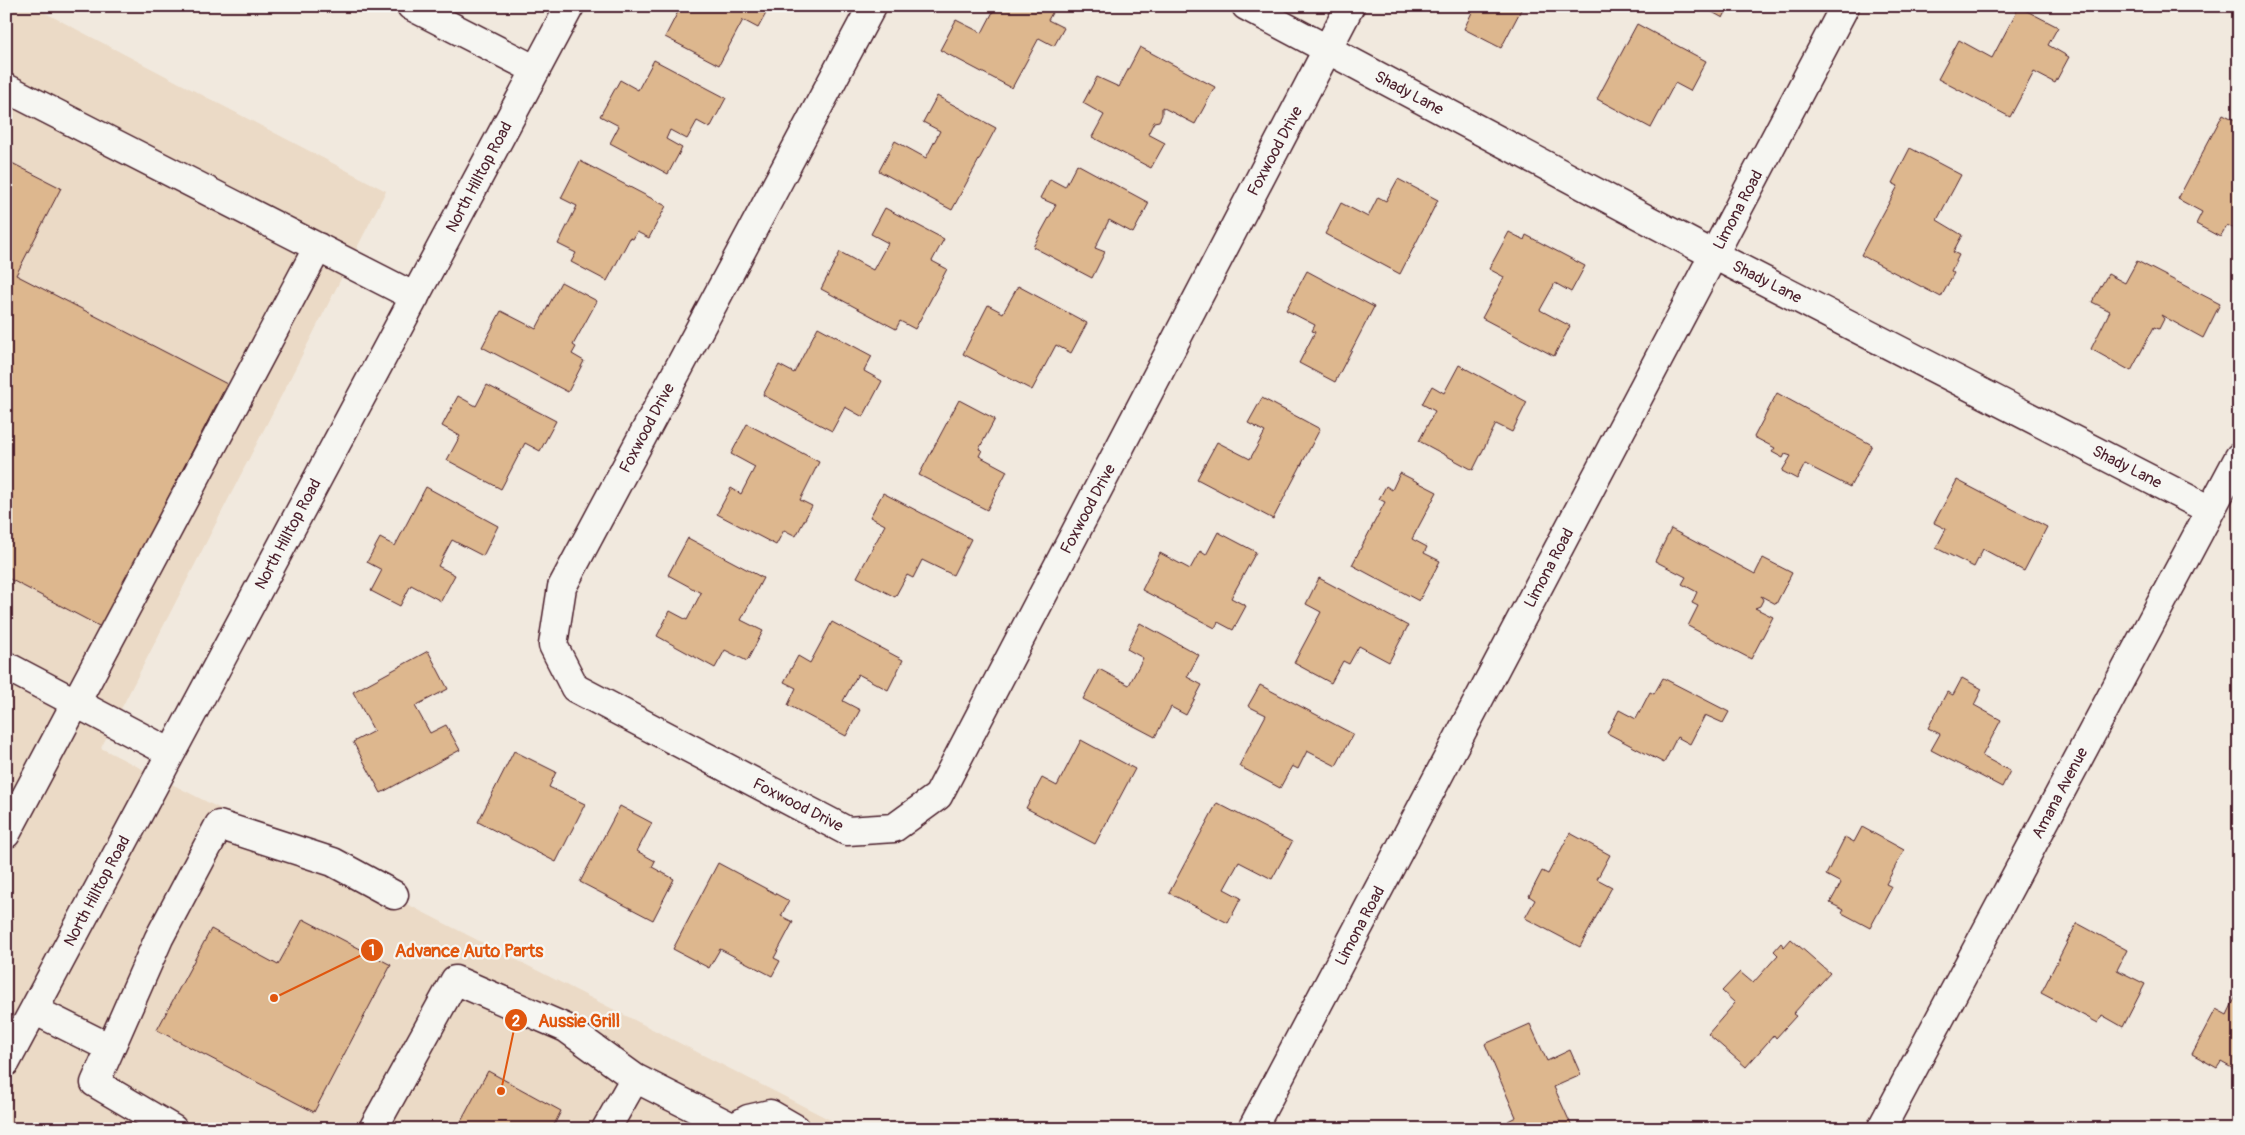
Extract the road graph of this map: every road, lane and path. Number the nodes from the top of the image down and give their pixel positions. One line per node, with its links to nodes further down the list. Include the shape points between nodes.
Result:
1 (411, 6): 8 (street)
2 (570, 6): 8 (street, North Hilltop Road)
3 (872, 6): 7 (street, Foxwood Drive, via 562,588 553,645 575,688 847,832 894,828 938,796)
4 (1246, 6): 7 (street, Shady Lane)
5 (1350, 6): 7 (street, Foxwood Drive)
6 (1845, 6): 11 (street, Limona Road)
7 (1328, 50): 11 (street, Shady Lane)
8 (536, 70): 12 (street, North Hilltop Road)
9 (6, 88): 10 (street)
10 (318, 247): 12 (street); 16 (street)
11 (1714, 255): 14 (street, Shady Lane); 29 (street, Limona Road)
12 (415, 296): 17 (street, North Hilltop Road)
13 (2239, 457): 14 (street, Amana Avenue)
14 (2210, 510): 30 (street, Amana Avenue)
15 (7, 667): 16 (street)
16 (76, 703): 17 (street); 18 (street)
17 (171, 754): 20 (street, North Hilltop Road)
18 (6, 834)
19 (394, 895): 21 (street, via 333,862 220,825 159,938)
20 (34, 1010): 21 (street); 22 (street, North Hilltop Road)
21 (110, 1048): 25 (street, via 95,1083)
22 (6, 1062)
23 (635, 1078): 24 (street); 26 (street, via 566,1028 455,980); 27 (street)
24 (732, 1128): 28 (street, via 748,1119 770,1114)
25 (173, 1129)
26 (373, 1129)
27 (606, 1129)
28 (796, 1129)
29 (1252, 1129)
30 (1881, 1129)

